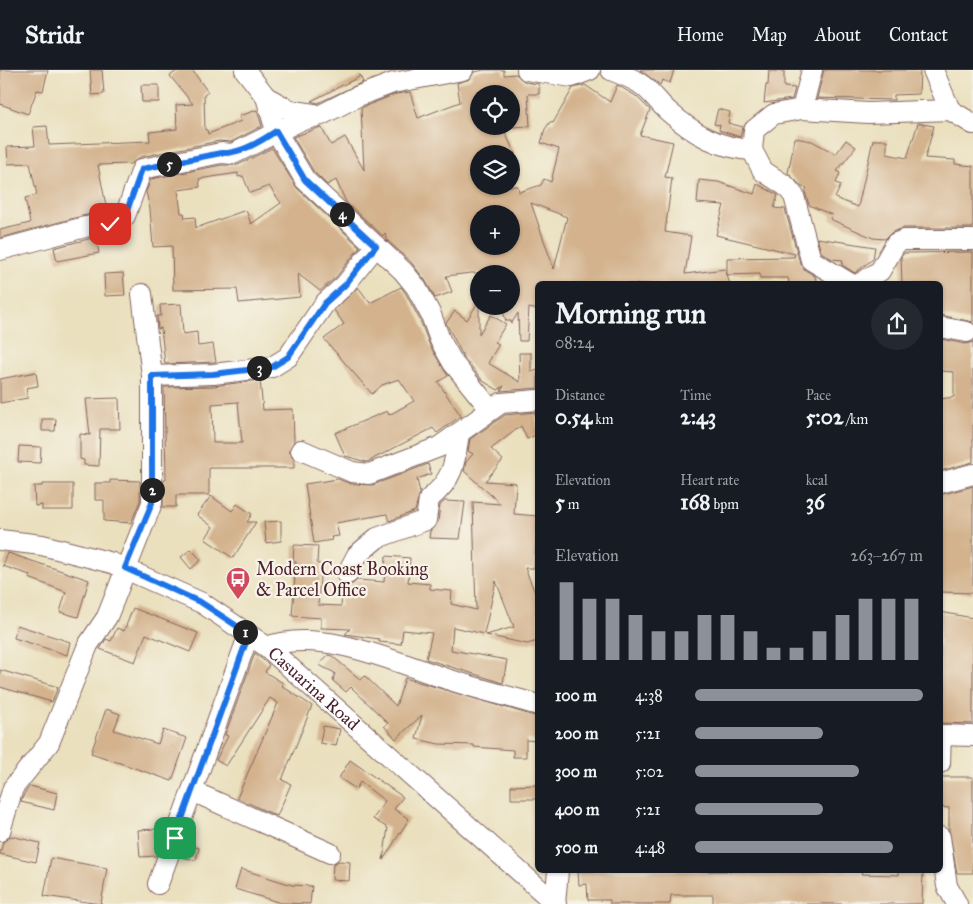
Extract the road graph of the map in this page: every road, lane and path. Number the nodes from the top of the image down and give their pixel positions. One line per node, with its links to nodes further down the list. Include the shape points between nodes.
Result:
1 (245, 70): 9 (street)
2 (464, 70): 8 (street)
3 (527, 70): 4 (street, via 572,77)
4 (590, 70)
5 (611, 70): 15 (street, via 639,83 668,111 702,136 732,149)
6 (812, 70): 10 (street)
7 (933, 70): 11 (street)
8 (395, 77): 12 (street)
9 (266, 97): 12 (street, via 290,110); 14 (street)
10 (802, 109): 11 (street, via 868,114); 15 (street, via 774,114 763,121 752,134)
11 (950, 110): 13 (street)
12 (321, 115): 14 (street)
13 (973, 124)
14 (276, 131): 17 (street, via 305,180); 18 (street, via 233,154 221,153 142,169 125,216 120,221)
15 (752, 150): 19 (street, via 763,171 786,186 794,196 811,260)
16 (973, 240): 20 (street, via 904,240 896,243 880,271)
17 (376, 246): 24 (street, via 345,285 325,303 288,357 272,367 213,374); 26 (street, via 416,287 453,363)
18 (0, 250)
19 (846, 281)
20 (864, 281)
21 (142, 294): 24 (street)
22 (943, 328): 23 (street)
23 (967, 332)
24 (152, 376): 32 (street, via 152,503)
25 (535, 400): 26 (street, via 501,403)
26 (490, 409): 27 (street)
27 (459, 432): 28 (street, via 440,447 369,474 345,470); 33 (street, via 454,468 443,488 429,499 426,520 377,538 356,555)
28 (301, 450)
29 (973, 474): 30 (street)
30 (943, 482)
31 (0, 540): 32 (street, Casuarina Road, via 72,552)
32 (125, 568): 34 (street, Casuarina Road, via 202,603); 40 (street, via 107,617 88,645 49,742 13,788)
33 (347, 574)
34 (249, 634): 35 (street, Casuarina Road); 39 (street)
35 (267, 647): 36 (street, via 282,641 300,640 367,651); 45 (street, Casuarina Road)
36 (535, 704)
37 (943, 735): 38 (street)
38 (973, 736)
39 (192, 791): 41 (street); 44 (street)
40 (0, 831)
41 (330, 853)
42 (943, 858): 46 (street, via 947,886)
43 (558, 873): 45 (street)
44 (158, 884)
45 (556, 904)
46 (957, 904)

